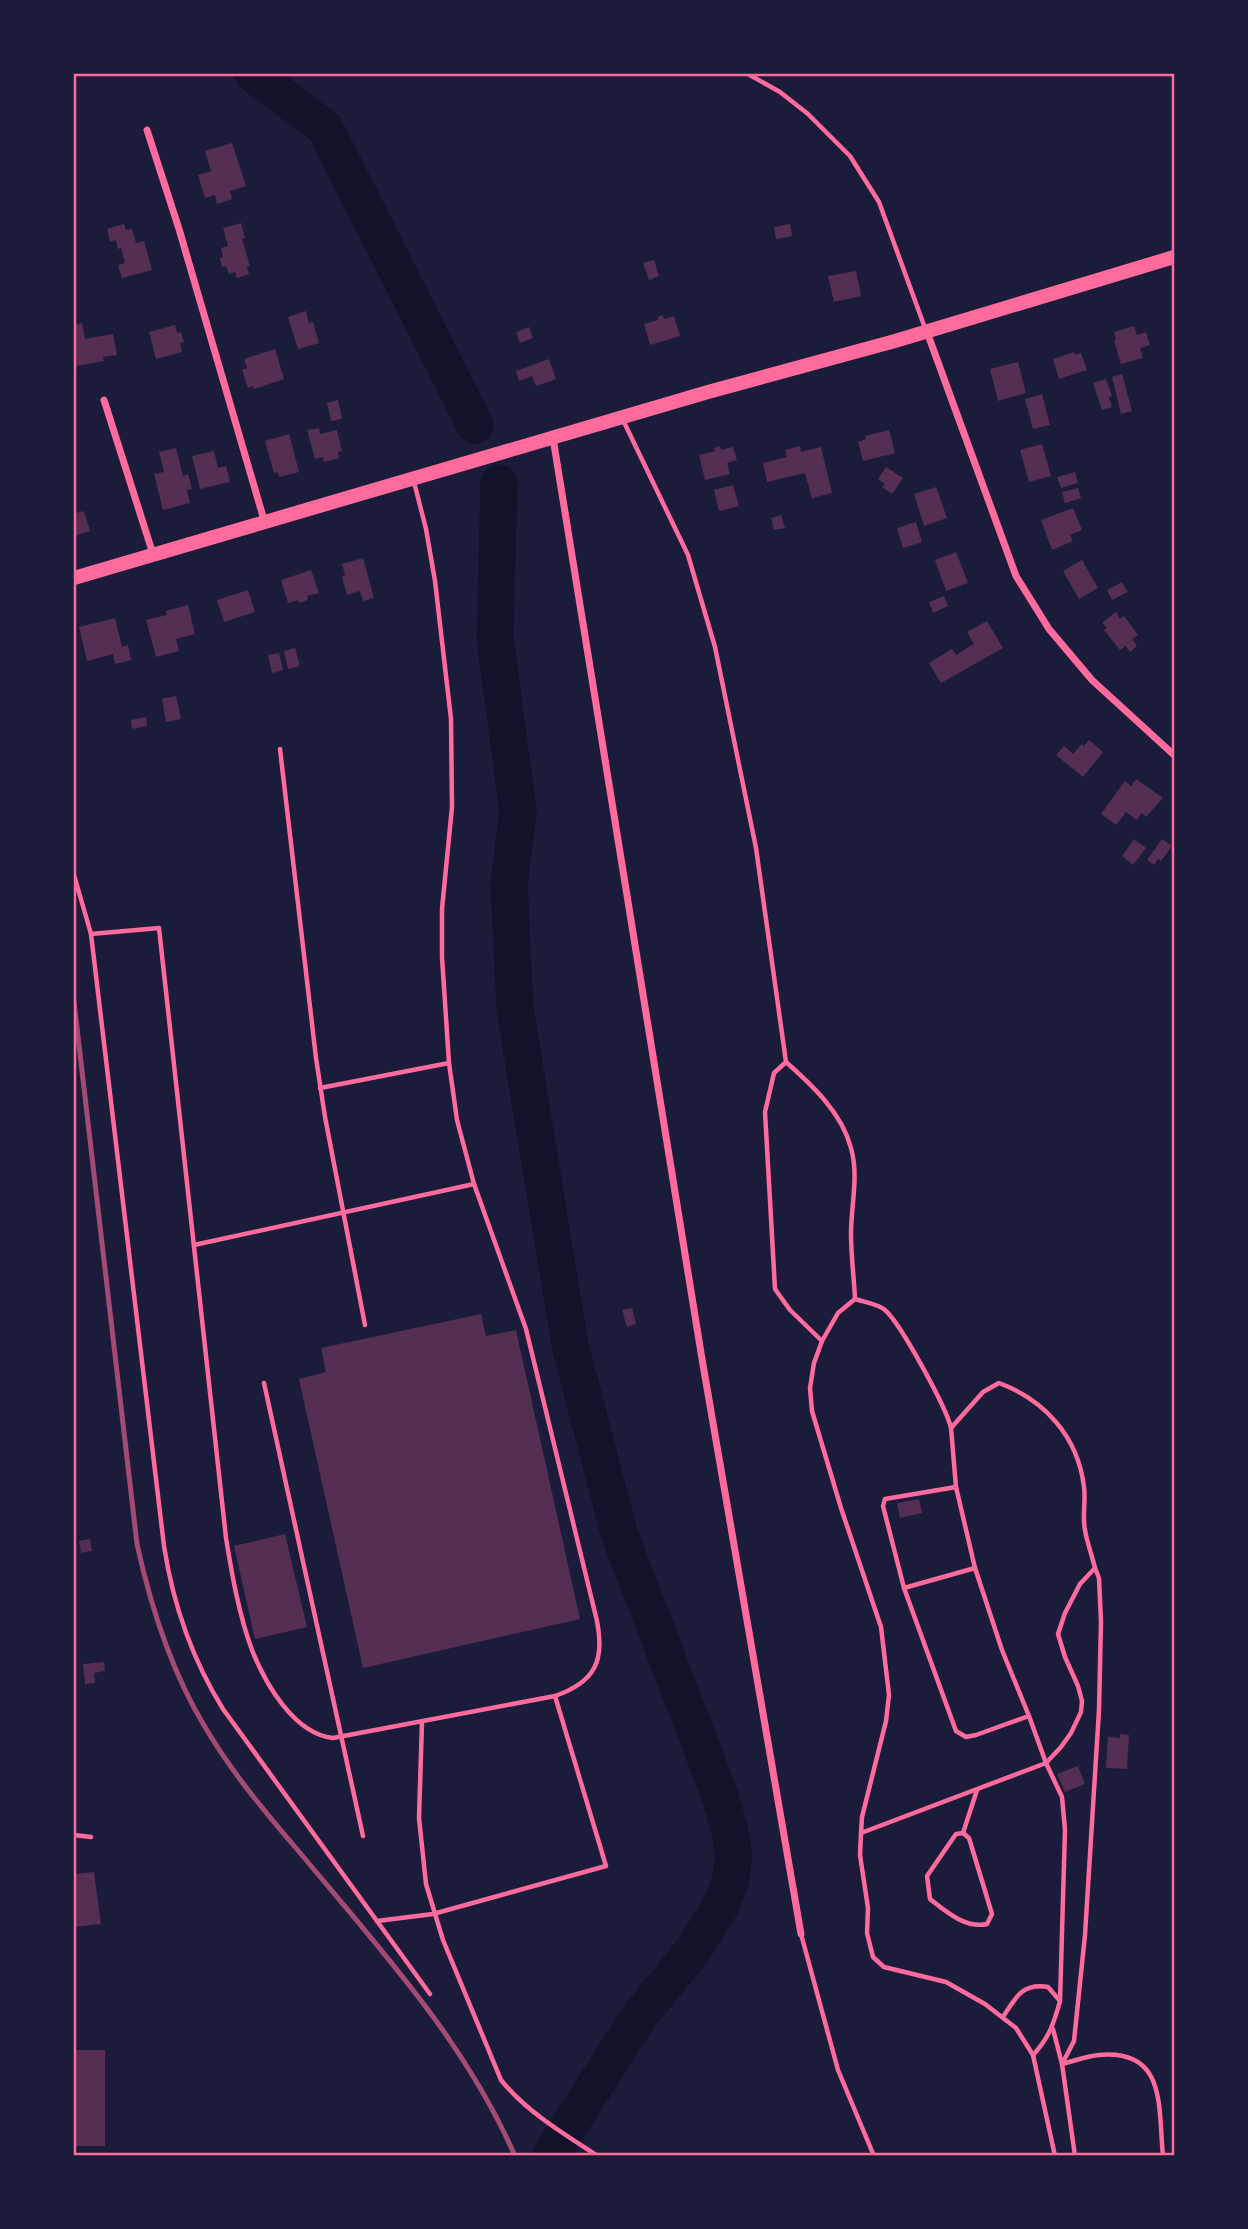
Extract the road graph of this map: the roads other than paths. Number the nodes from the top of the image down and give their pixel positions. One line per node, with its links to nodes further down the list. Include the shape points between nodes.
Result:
1 (748, 74): 4 (lane, via 808,114 850,156 879,202)
2 (147, 130): 9 (street)
3 (1174, 257): 4 (main road)
4 (927, 332): 6 (main road); 13 (street, via 1016,576 1049,629 1092,680)
5 (104, 400): 10 (street)
6 (622, 418): 7 (main road); 16 (lane, via 688,555 715,646 756,848)
7 (553, 438): 8 (main road); 44 (street, via 702,1359)
8 (413, 478): 9 (main road); 17 (lane, via 435,581 451,719 452,807 442,933)
9 (264, 520): 10 (main road)
10 (153, 554): 11 (main road)
11 (74, 578)
12 (280, 749): 18 (lane)
13 (1174, 755)
14 (74, 875): 15 (lane)
15 (91, 933): 21 (lane, via 159,928); 43 (lane, via 164,1545 175,1597 190,1646 216,1698)
16 (786, 1062): 22 (lane, via 832,1111 851,1147); 24 (lane, via 774,1073 765,1112 775,1289)
17 (449, 1063): 18 (lane); 19 (lane, via 457,1120)
18 (320, 1088): 20 (lane)
19 (474, 1184): 20 (lane); 31 (lane, via 526,1329 600,1637 593,1672 576,1687)
20 (343, 1212): 21 (lane); 23 (lane)
21 (194, 1245): 34 (lane, via 226,1538 247,1634 262,1671 295,1717 318,1735)
22 (855, 1299): 24 (lane, via 838,1313); 26 (lane, via 884,1308 901,1329)
23 (365, 1325)
24 (822, 1341): 37 (lane, via 810,1388 812,1411 881,1627 889,1695)
25 (264, 1383): 34 (lane)
26 (951, 1428): 27 (lane); 29 (lane, via 983,1392 999,1383 1022,1391 1052,1416 1075,1450 1085,1487 1084,1529)
27 (956, 1487): 28 (lane); 30 (lane, via 886,1499 883,1506)
28 (975, 1568): 30 (lane); 32 (lane)
29 (1095, 1568): 35 (lane, via 1080,1584 1058,1634 1078,1686 1081,1712 1071,1733); 50 (lane, via 1100,1600 1099,1697 1085,1935 1074,2041)
30 (904, 1588): 32 (lane, via 956,1731 966,1737 976,1735)
31 (555, 1696): 33 (lane); 42 (lane, via 606,1866)
32 (1029, 1716): 35 (lane)
33 (422, 1722): 34 (lane); 42 (lane, via 420,1834)
34 (341, 1738): 40 (lane)
35 (1046, 1763): 36 (lane); 46 (lane, via 1062,1797 1065,1830)
36 (977, 1789): 37 (lane); 38 (lane)
37 (861, 1833): 47 (lane, via 867,1933 873,1957 884,1967 946,1982)
38 (964, 1833): 38 (lane, via 956,1834 927,1876 930,1899 950,1916 978,1926 987,1924 992,1914)
39 (74, 1835): 41 (lane)
40 (363, 1836)
41 (91, 1837)
42 (433, 1914): 43 (lane); 51 (lane, via 496,2071 515,2096)
43 (377, 1921): 45 (lane)
44 (801, 1934): 52 (lane, via 838,2070)
45 (430, 1994)
46 (1060, 2001): 47 (lane, via 1048,1987 1024,1989); 48 (lane)
47 (1003, 2017): 49 (lane, via 1016,2028)
48 (1053, 2028): 49 (lane); 50 (lane)
49 (1032, 2055): 53 (lane)
50 (1062, 2064): 54 (lane); 55 (lane, via 1099,2055 1137,2059 1146,2066 1156,2094)
51 (596, 2155)
52 (874, 2155)
53 (1055, 2155)
54 (1075, 2155)
55 (1163, 2155)

